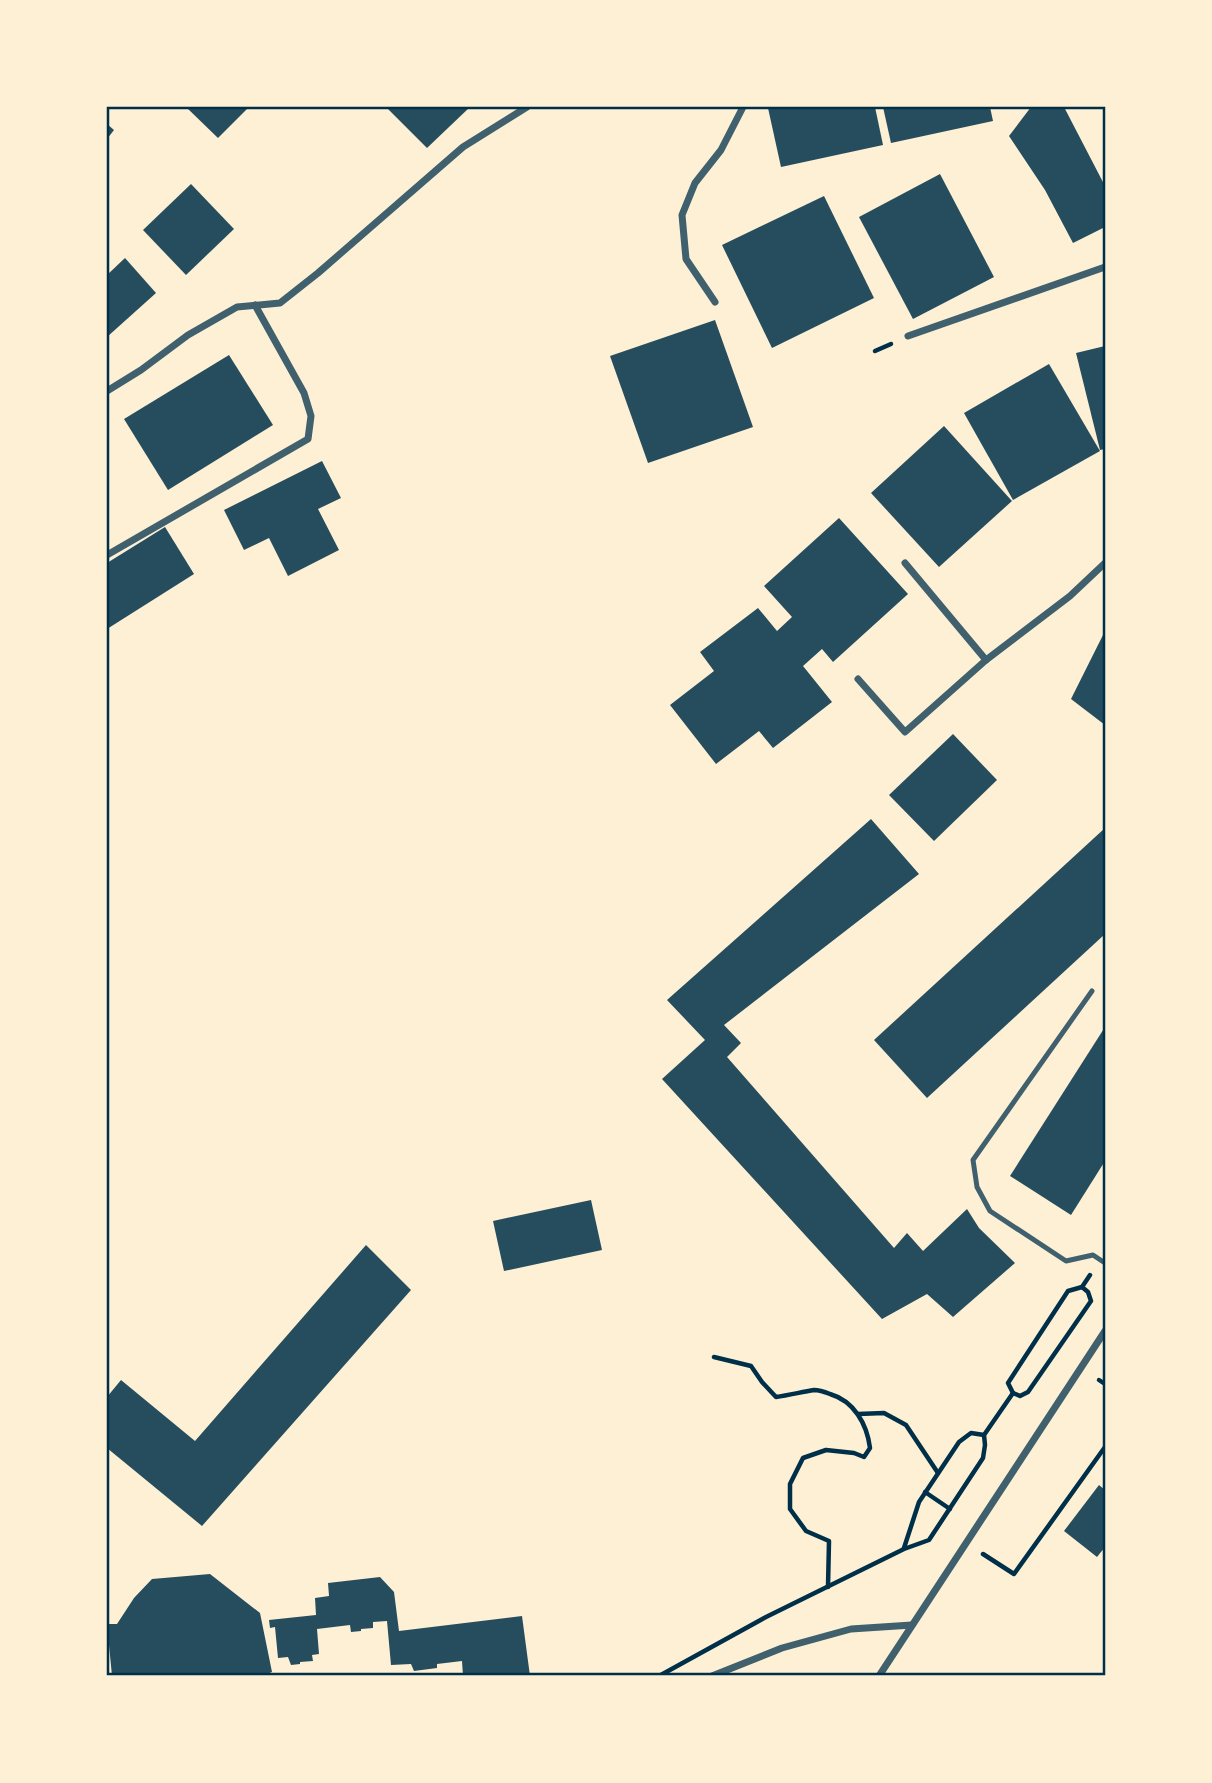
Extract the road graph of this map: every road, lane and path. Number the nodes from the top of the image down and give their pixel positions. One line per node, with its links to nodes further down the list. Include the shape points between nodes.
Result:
1 (527, 107): 5 (street, via 463,147 280,303)
2 (743, 107): 4 (street, via 722,150 695,183 682,215 686,259)
3 (1105, 267): 6 (street)
4 (715, 302)
5 (255, 305): 7 (street, via 237,307 197,330); 8 (street, via 304,393 311,416 308,439)
6 (908, 336)
7 (107, 391)
8 (107, 555)
9 (905, 562): 11 (street)
10 (1105, 563): 11 (street)
11 (986, 660): 12 (street, via 905,732)
12 (858, 679)
13 (1092, 991): 14 (lane, via 973,1160 977,1187 990,1211 1066,1261 1093,1255)
14 (1105, 1263)
15 (1105, 1331): 29 (street)
16 (714, 1357): 20 (path, via 751,1366 776,1397 817,1390 842,1397)
17 (1099, 1380): 18 (path)
18 (1105, 1384)
19 (1013, 1393): 19 (path, via 1008,1382 1068,1291 1083,1287 1091,1301 1028,1392); 21 (path)
20 (858, 1414): 23 (path, via 884,1413 906,1425); 28 (path, via 870,1448 864,1457 826,1450 803,1458 790,1484 790,1509 806,1531 829,1541)
21 (984, 1435): 23 (path, via 971,1433 958,1442); 25 (path, via 983,1458)
22 (1105, 1447): 27 (path, via 1014,1574)
23 (939, 1473): 24 (path)
24 (925, 1492): 25 (path); 26 (path)
25 (950, 1509): 26 (path, via 929,1540)
26 (904, 1549): 28 (path)
27 (984, 1554)
28 (828, 1587): 30 (path)
29 (912, 1625): 31 (street, via 851,1629 782,1648); 32 (street)
30 (659, 1676)
31 (712, 1676)
32 (880, 1676)

